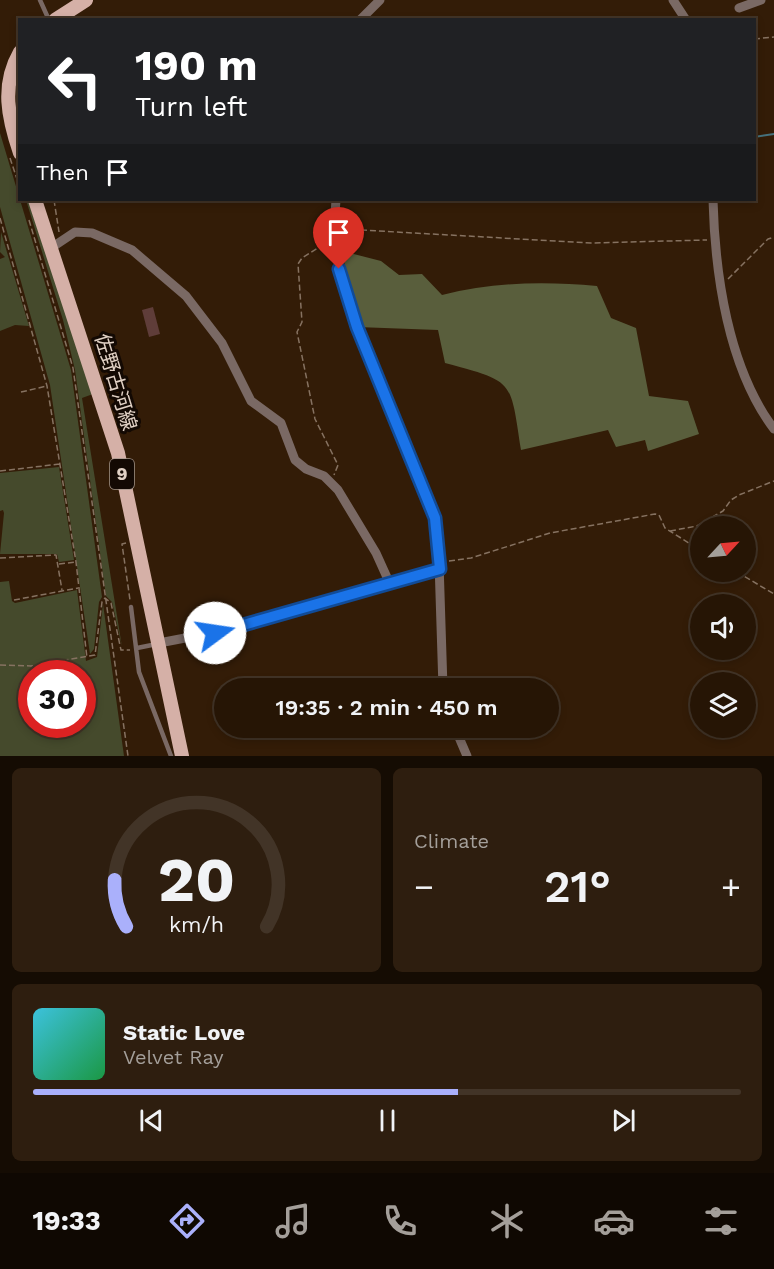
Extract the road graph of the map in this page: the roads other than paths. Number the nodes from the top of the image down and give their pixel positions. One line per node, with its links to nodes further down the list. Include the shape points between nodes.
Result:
1 (40, 0): 7 (lane)
2 (86, 0): 8 (main road)
3 (380, 0): 9 (street)
4 (673, 0): 10 (street)
5 (761, 0): 6 (street)
6 (739, 8)
7 (48, 18)
8 (58, 18)
9 (362, 18)
10 (685, 18)
11 (18, 55): 12 (main road)
12 (5, 71): 13 (main road, via 7,103)
13 (18, 145)
14 (336, 201): 19 (street, via 333,241 348,302 435,518)
15 (713, 201): 18 (street, via 720,286 740,367 753,397)
16 (31, 205): 17 (main road, 佐野古河線 / 9)
17 (51, 248): 20 (street, via 82,231 119,243 175,286 222,344 251,401 281,423 296,460 329,480 364,531); 22 (main road, 佐野古河線 / 9, via 118,453)
18 (774, 429)
19 (439, 565): 20 (street); 24 (street)
20 (390, 584): 22 (street, via 232,630)
21 (131, 607): 23 (lane)
22 (159, 643): 23 (lane); 27 (main road, 佐野古河線 / 9)
23 (137, 648): 26 (lane, via 142,682)
24 (442, 678)
25 (459, 738): 28 (street)
26 (171, 756)
27 (182, 756)
28 (467, 756)

